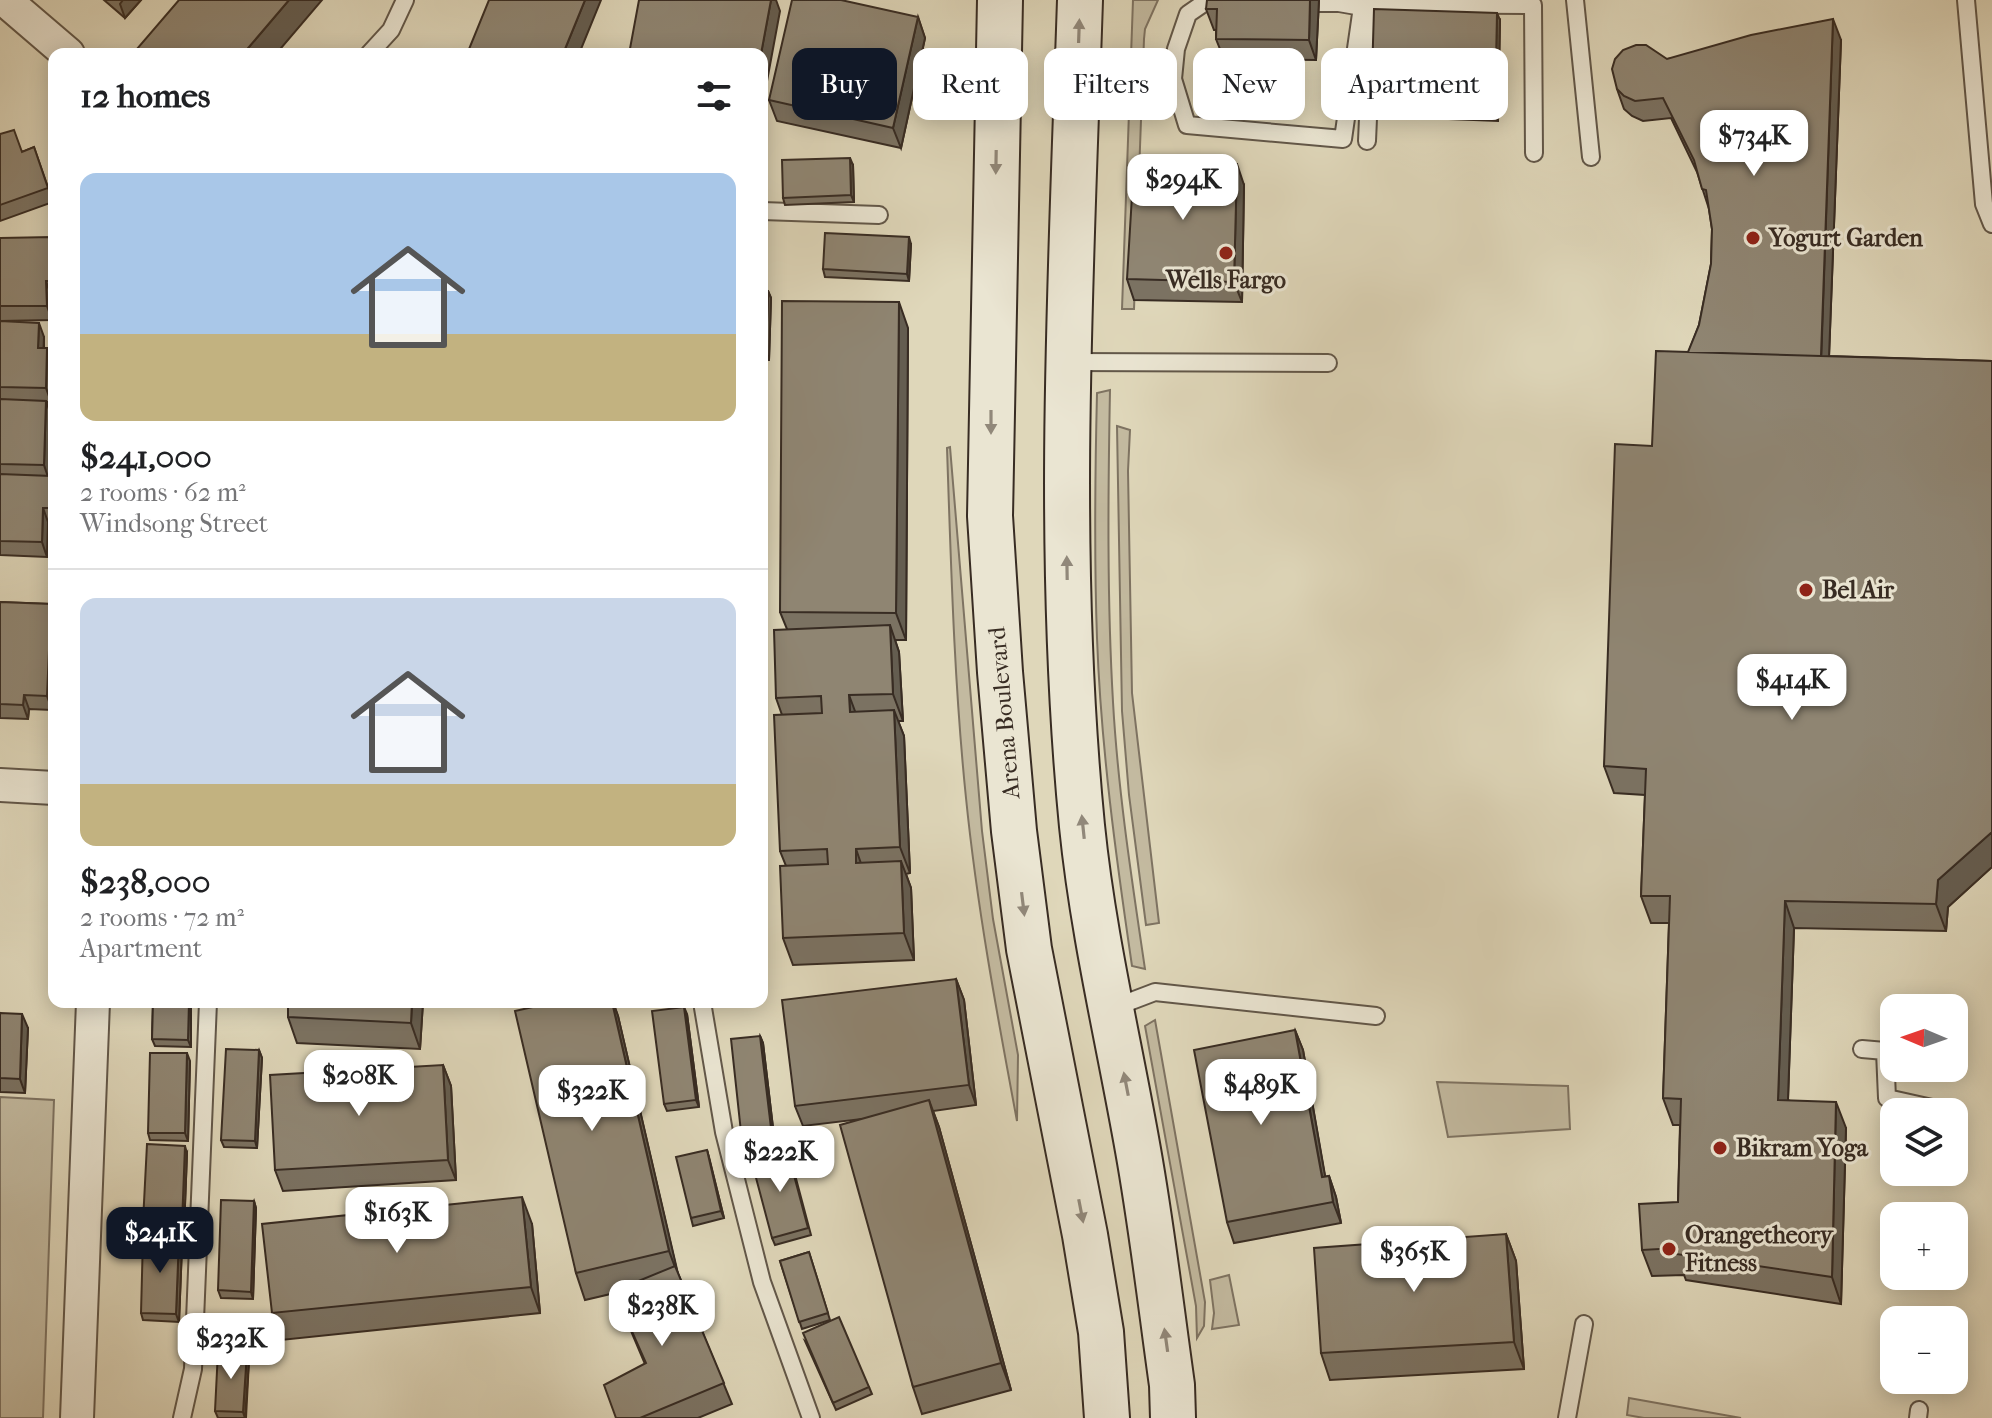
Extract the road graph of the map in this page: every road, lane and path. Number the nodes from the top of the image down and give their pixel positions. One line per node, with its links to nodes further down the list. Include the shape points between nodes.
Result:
1 (5, 0): 9 (street)
2 (405, 0): 10 (lane, via 391,30)
3 (1000, 0): 32 (main road, Arena Boulevard, one-way to 32, via 990,516 1000,672 1029,949 1085,1235 1101,1332)
4 (1080, 0): 17 (main road, one-way to 4)
5 (1575, 0): 13 (lane)
6 (1966, 0): 16 (lane, via 1984,204)
7 (1225, 2): 8 (lane, via 1204,3 1188,14 1176,49 1173,79 1187,125 1343,139 1362,7)
8 (1319, 3)
9 (61, 48)
10 (374, 48)
11 (1367, 141): 12 (lane, via 1373,4 1533,5)
12 (1534, 153)
13 (1591, 157)
14 (768, 211): 15 (lane)
15 (879, 215)
16 (1992, 224)
17 (1068, 362): 18 (lane); 24 (main road, one-way to 17, via 1082,826 1070,670)
18 (1328, 363)
19 (0, 785): 20 (street)
20 (48, 788)
21 (93, 1008): 29 (street)
22 (208, 1008): 30 (lane, via 193,1369)
23 (703, 1008): 31 (lane, via 724,1132 762,1282)
24 (1111, 1009): 25 (lane, via 1155,992); 33 (main road, one-way to 24, via 1141,1166)
25 (1376, 1016)
26 (1862, 1049): 27 (lane, via 1885,1051)
27 (1887, 1098)
28 (1584, 1324): 34 (lane)
29 (77, 1418)
30 (182, 1418)
31 (811, 1418)
32 (1107, 1418)
33 (1173, 1418)
34 (1567, 1418)

